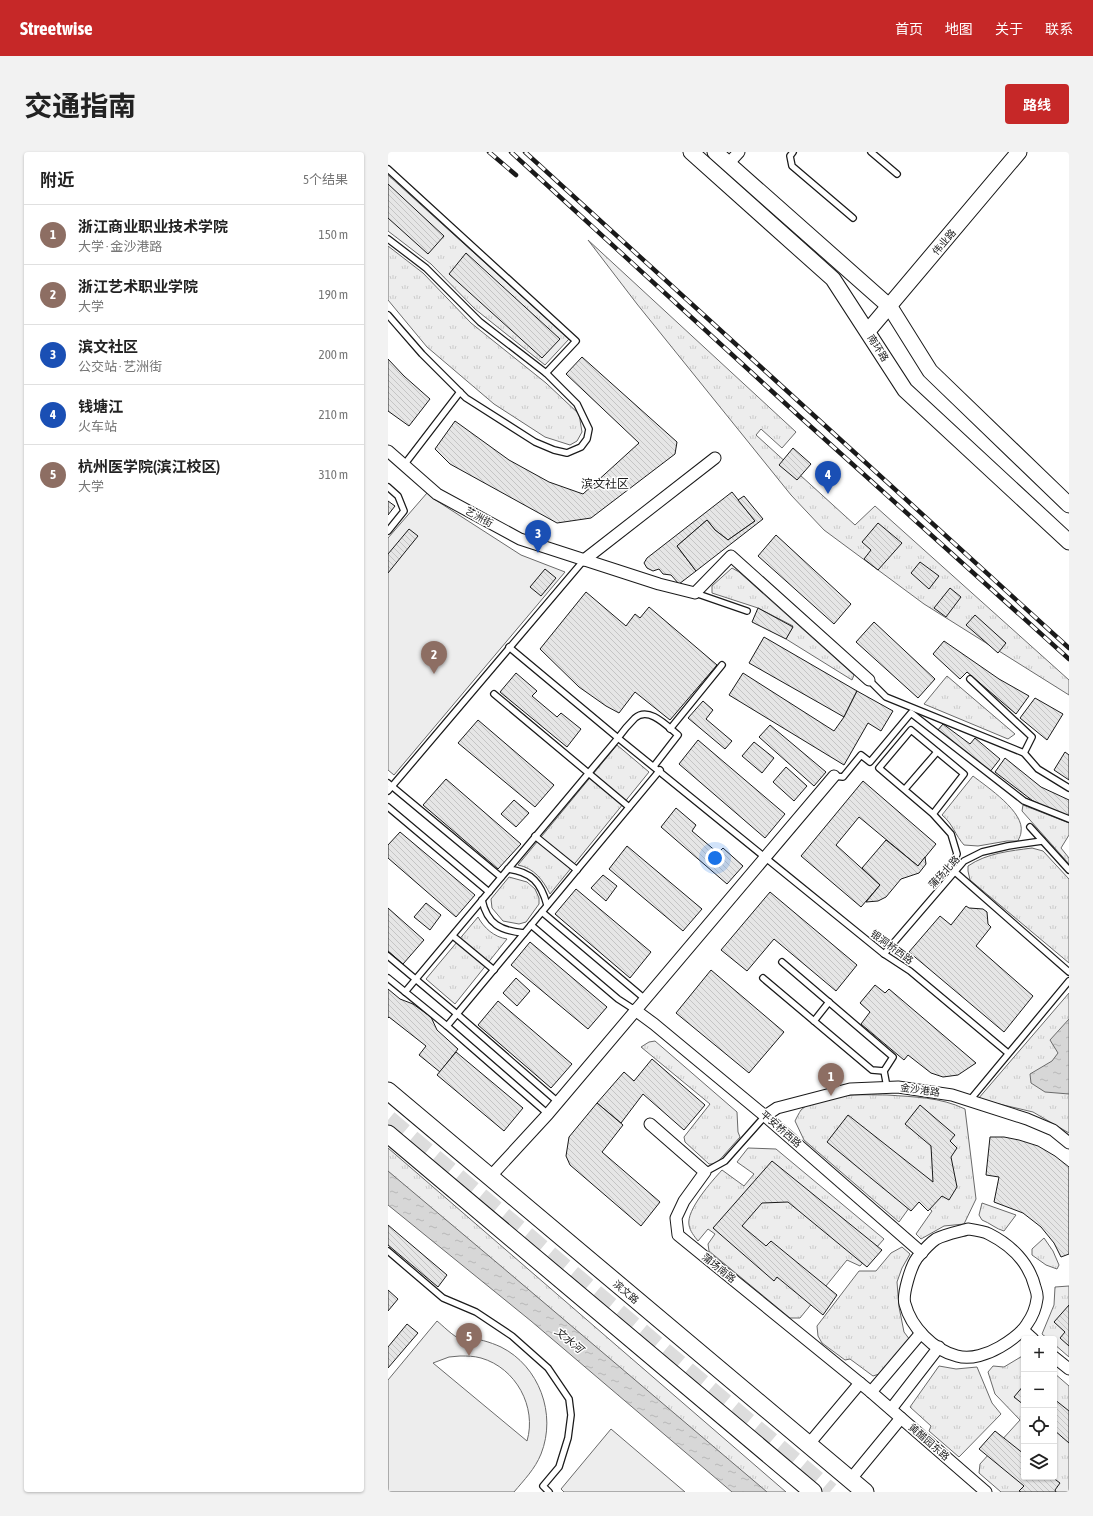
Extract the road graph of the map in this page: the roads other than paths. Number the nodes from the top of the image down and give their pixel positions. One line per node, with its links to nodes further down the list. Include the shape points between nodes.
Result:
1 (691, 152): 14 (main road, 南环路, via 833,279)
2 (715, 152): 7 (main road)
3 (739, 152): 7 (street)
4 (793, 152): 10 (lane, via 790,156 792,166)
5 (871, 152): 9 (lane)
6 (1019, 152): 12 (main road, 伟业路)
7 (728, 164): 12 (main road)
8 (388, 169): 15 (lane, via 576,341)
9 (896, 174)
10 (853, 218)
11 (388, 239): 15 (lane, via 426,268 480,322)
12 (890, 307): 14 (main road, 伟业路); 21 (main road, via 930,371)
13 (388, 315): 16 (lane)
14 (868, 331): 23 (main road, 南环路, via 905,390)
15 (546, 373): 16 (lane, via 577,404 589,429 587,439 581,447 567,453 535,442)
16 (460, 392): 19 (lane)
17 (388, 451): 19 (street, 艺洲街)
18 (715, 458): 24 (street)
19 (404, 465): 24 (street, 艺洲街, via 437,494 520,540)
20 (388, 486): 22 (lane, via 398,496 404,511)
21 (1069, 505)
22 (388, 531)
23 (1069, 542)
24 (584, 560): 25 (street, 艺洲街); 27 (lane)
25 (695, 593): 26 (lane); 30 (street, via 731,556)
26 (747, 611)
27 (509, 647): 33 (lane, 银洞桥西路); 40 (lane)
28 (722, 665): 32 (lane)
29 (970, 679): 35 (lane, via 1032,737)
30 (869, 680): 35 (lane, via 886,697)
31 (494, 694): 38 (lane)
32 (670, 729): 33 (lane, via 655,717 645,714 636,717); 36 (lane, via 678,735)
33 (618, 738): 36 (lane, 银洞桥西路); 38 (lane)
34 (937, 752): 42 (lane); 42 (lane, via 911,730 897,746 879,768); 45 (lane, via 964,774)
35 (1024, 753): 41 (lane, via 1038,769)
36 (654, 766): 37 (lane, 银洞桥西路)
37 (660, 770): 44 (lane); 50 (lane, 银洞桥西路)
38 (588, 773): 44 (lane); 48 (lane)
39 (834, 776): 46 (lane, via 843,777 861,755 870,762 911,713 1024,801); 50 (street)
40 (389, 787): 55 (lane)
41 (1069, 788)
42 (905, 789): 45 (lane)
43 (388, 807): 56 (lane)
44 (629, 807): 52 (lane)
45 (933, 814): 54 (lane, via 951,834 957,854 952,866)
46 (1069, 819)
47 (1030, 827): 49 (lane)
48 (536, 836): 51 (lane); 52 (lane)
49 (1042, 841): 53 (lane); 54 (lane, 蒲场北路, via 982,852 964,862)
50 (766, 857): 63 (lane, 银洞桥西路); 73 (street)
51 (508, 868): 55 (lane); 58 (lane, via 532,877 544,893)
52 (577, 870): 58 (lane)
53 (1069, 870)
54 (955, 872): 63 (lane, 蒲场北路); 67 (lane)
55 (501, 877): 56 (lane)
56 (490, 892): 57 (lane)
57 (482, 900): 61 (lane, via 484,911 490,921 503,929); 62 (lane)
58 (548, 905): 59 (lane)
59 (542, 912): 60 (lane); 73 (lane)
60 (531, 925): 61 (lane); 75 (lane, via 618,1000)
61 (524, 933): 66 (lane)
62 (453, 936): 66 (lane); 70 (lane)
63 (884, 954): 79 (lane, 银洞桥西路, via 910,971)
64 (388, 956): 70 (lane)
65 (782, 962): 74 (lane)
66 (494, 970): 76 (lane)
67 (1069, 972)
68 (388, 978): 72 (lane)
69 (763, 978): 77 (lane)
70 (415, 980): 72 (lane); 76 (lane)
71 (1069, 981): 79 (lane)
72 (405, 992): 78 (lane)
73 (645, 998): 75 (street)
74 (829, 1002): 77 (lane); 80 (lane, via 893,1057)
75 (636, 1010): 84 (street); 86 (street, 平安桥西路)
76 (457, 1014): 78 (lane); 84 (lane)
77 (814, 1021): 80 (lane, via 872,1070)
78 (447, 1026): 85 (lane)
79 (1008, 1053): 83 (lane)
80 (884, 1071): 81 (lane)
81 (888, 1087): 83 (street, 金沙港路, via 952,1094); 86 (street, 金沙港路, via 850,1089 777,1108)
82 (388, 1091): 91 (main road, 滨文路)
83 (970, 1100): 89 (street, 金沙港路, via 1053,1130)
84 (558, 1102): 85 (street)
85 (548, 1114): 91 (street)
86 (765, 1116): 90 (lane, via 725,1162); 93 (street, 平安桥西路)
87 (650, 1124): 90 (street)
88 (388, 1134): 107 (main road)
89 (1069, 1143)
90 (705, 1172): 100 (street, 蒲场南路, via 684,1201 676,1218 678,1235)
91 (490, 1177): 104 (main road, 滨文路)
92 (388, 1252): 106 (lane, via 443,1298 476,1312 512,1336 548,1368 569,1399 572,1416 568,1438 559,1467 543,1486)
93 (922, 1253): 94 (street, via 936,1239 968,1229 987,1233 1002,1241 1023,1260 1038,1297 1033,1312); 95 (street, via 916,1259 911,1272 904,1303 913,1323)
94 (1022, 1330): 96 (street); 97 (street, via 1006,1344 990,1353 957,1356)
95 (921, 1333): 97 (street); 101 (street)
96 (1029, 1336)
97 (940, 1348): 102 (street)
98 (1057, 1359): 99 (street)
99 (1069, 1369)
100 (860, 1383): 101 (street, 蒲场南路); 104 (street)
101 (871, 1392): 102 (street, 黄醋园东路)
102 (891, 1409): 103 (street, 黄醋园东路)
103 (901, 1418): 105 (street); 109 (street, 黄醋园东路)
104 (808, 1445): 105 (main road, 滨文路)
105 (850, 1480): 108 (main road, 滨文路)
106 (549, 1492)
107 (813, 1492)
108 (865, 1492)
109 (986, 1492)

